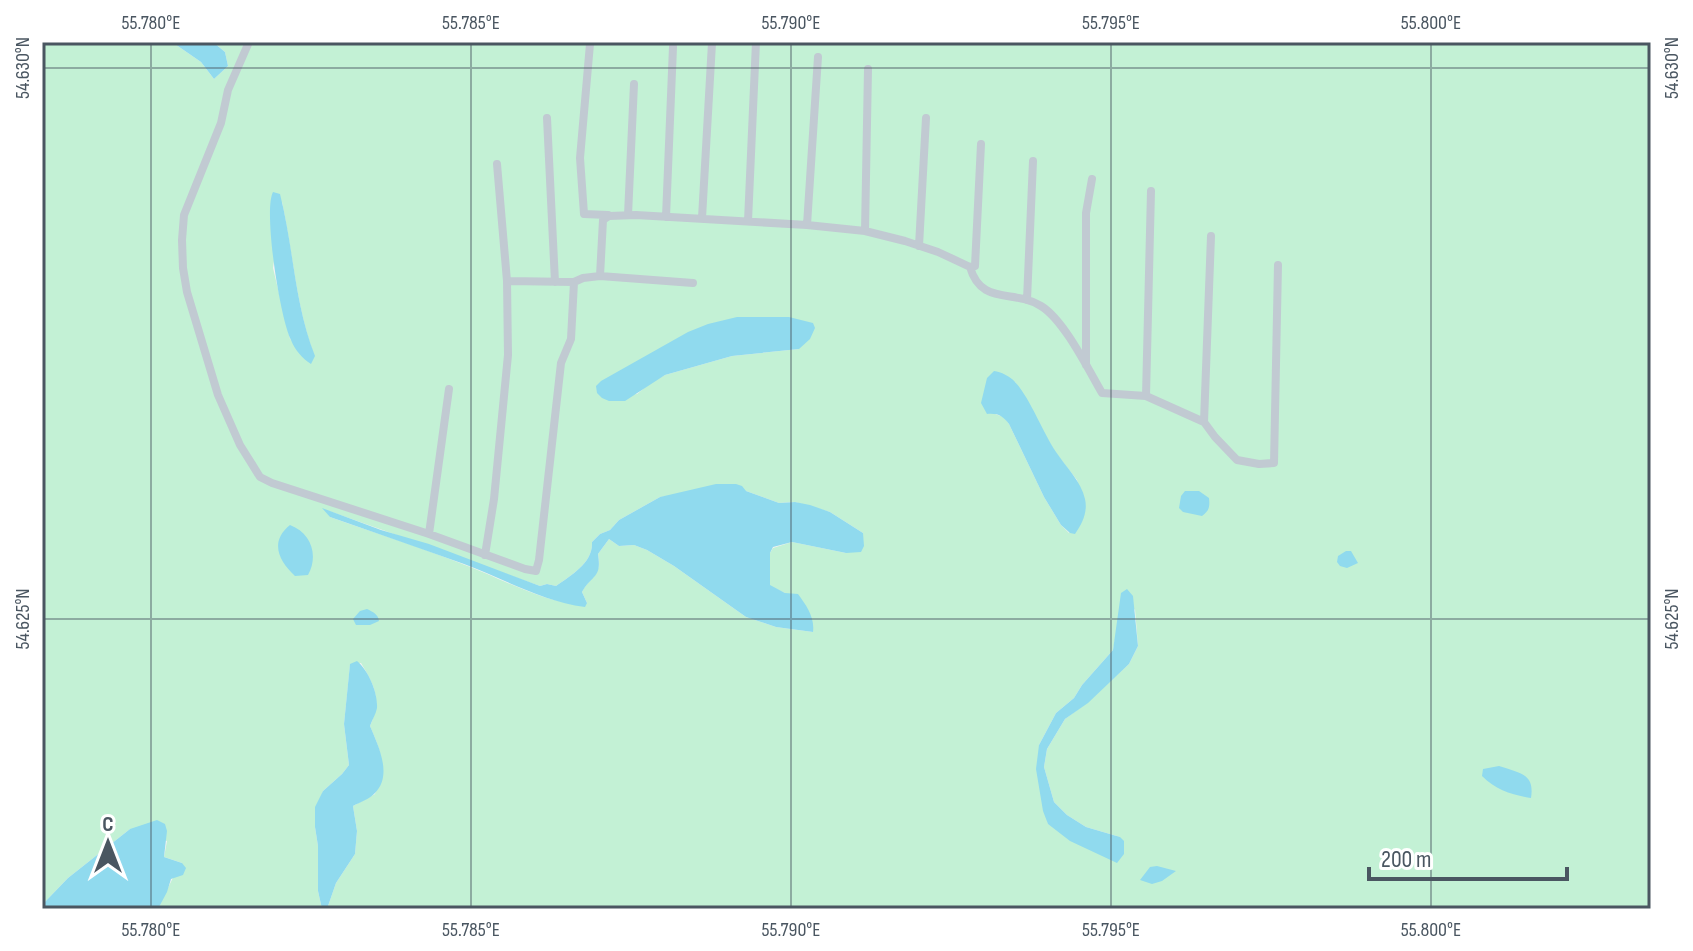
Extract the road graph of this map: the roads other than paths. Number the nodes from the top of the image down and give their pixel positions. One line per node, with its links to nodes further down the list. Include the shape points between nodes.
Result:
1 (249, 42): 37 (street, via 184,215 187,292 218,395 260,477)
2 (756, 42): 20 (street)
3 (712, 43): 19 (street)
4 (590, 44): 17 (street, via 580,158 584,214)
5 (673, 47): 18 (street)
6 (818, 57): 21 (street)
7 (868, 69): 22 (street)
8 (634, 84): 16 (street)
9 (547, 118): 29 (street)
10 (926, 118): 24 (street)
11 (981, 144): 26 (street, via 975,266)
12 (1033, 161): 32 (street)
13 (497, 164): 28 (street)
14 (1092, 179): 33 (street, via 1086,213)
15 (1151, 191): 35 (street)
16 (628, 215): 17 (street); 18 (street)
17 (609, 216): 27 (street, via 603,220)
18 (666, 217): 19 (street)
19 (702, 218): 20 (street)
20 (748, 221): 21 (street)
21 (807, 225): 22 (street)
22 (865, 231): 24 (street)
23 (1211, 236): 36 (street)
24 (919, 246): 26 (street)
25 (1278, 265): 36 (street, via 1274,463 1237,460)
26 (970, 267): 32 (street, via 981,288)
27 (600, 276): 30 (street); 31 (street)
28 (507, 281): 29 (street); 38 (street, via 508,355)
29 (555, 282): 30 (street)
30 (574, 282): 38 (street, via 571,339 561,363 536,571)
31 (693, 283)
32 (1027, 300): 33 (street, via 1048,312)
33 (1086, 366): 35 (street, via 1102,393)
34 (449, 389): 37 (street)
35 (1146, 396): 36 (street)
36 (1204, 422)
37 (429, 534): 38 (street)
38 (485, 555)

